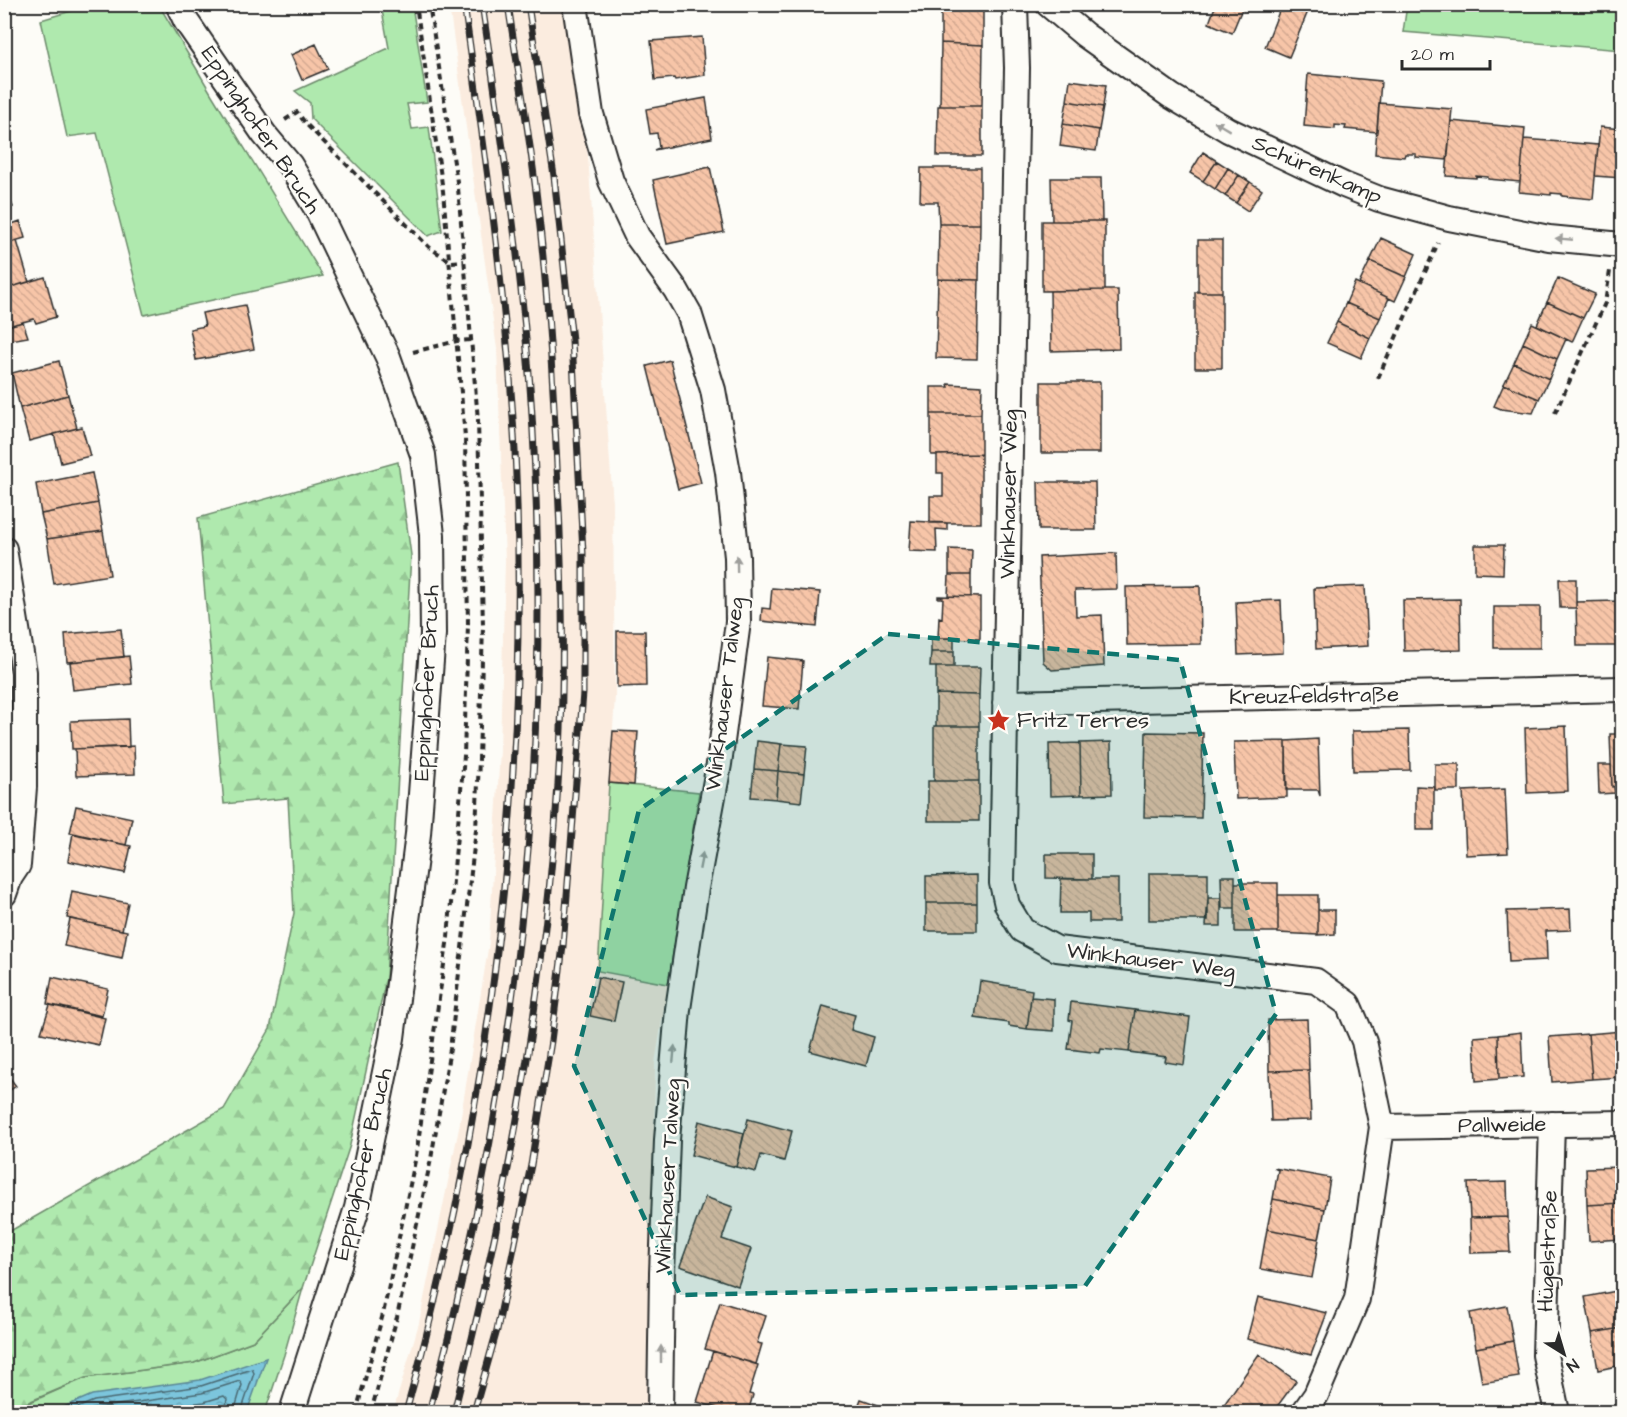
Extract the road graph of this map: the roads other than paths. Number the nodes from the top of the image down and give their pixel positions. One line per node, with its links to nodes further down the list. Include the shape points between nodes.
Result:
1 (178, 4): 13 (street, Eppinghofer Bruch, via 318,211 388,357 423,455 432,535 433,634 418,834 392,1038 357,1208)
2 (575, 4): 14 (street, Winkhauser Talweg, one-way to 2, via 667,1140 678,1009 738,622 737,557 714,390 688,313 637,237 611,181 591,114)
3 (1015, 4): 8 (street, Winkhauser Weg, via 1017,80)
4 (1048, 4): 5 (street, Schürenkamp, one-way to 4, via 1549,238 1449,218 1344,185 1228,130 1172,96)
5 (1618, 244)
6 (4, 549): 9 (street, via 24,672 24,787 18,865)
7 (1623, 689): 8 (street, Kreuzfeldstraße)
8 (1005, 703): 12 (street, Winkhauser Weg, via 1002,883 1007,904 1022,930 1057,949 1316,981 1348,1004 1364,1041)
9 (4, 894)
10 (1623, 1123): 11 (street, Pallweide)
11 (1552, 1124): 12 (street, Pallweide); 16 (street, Hügelstraße, via 1545,1355)
12 (1382, 1127): 15 (street, Winkhauser Weg, via 1357,1299 1316,1395)
13 (292, 1413)
14 (660, 1413)
15 (1304, 1413)
16 (1557, 1413)

